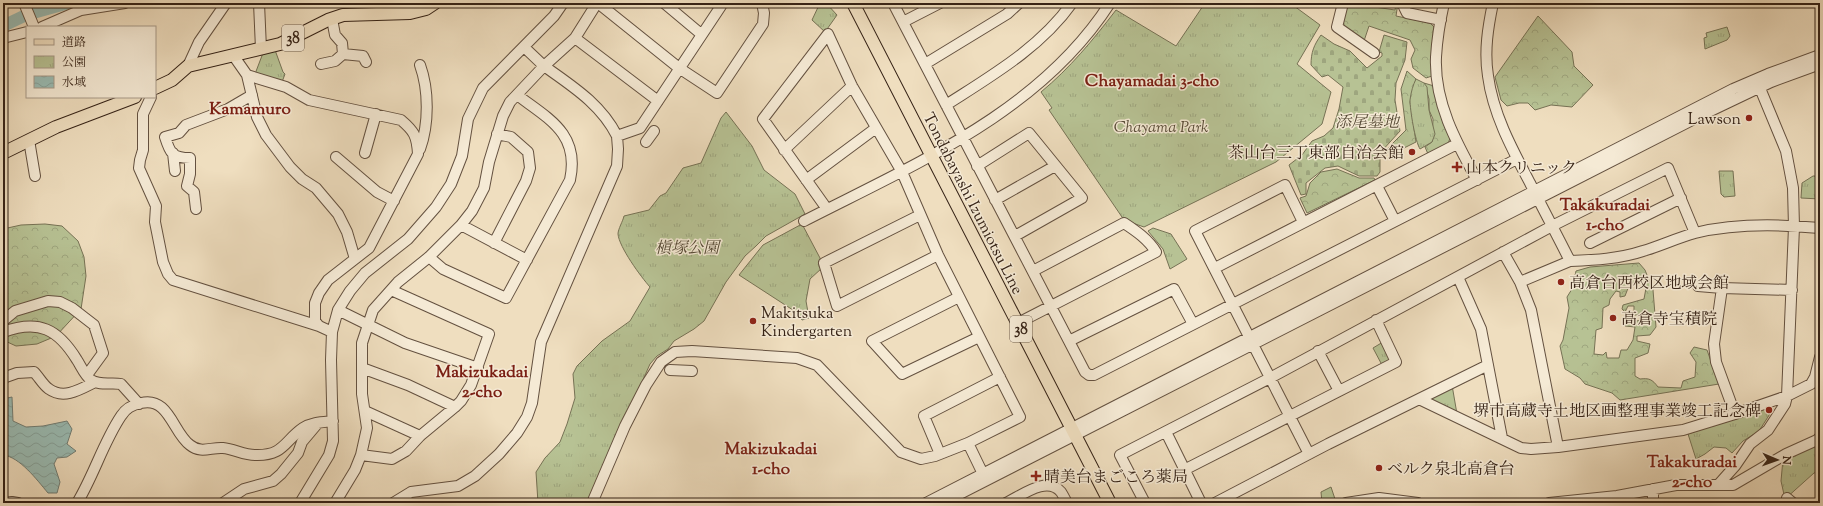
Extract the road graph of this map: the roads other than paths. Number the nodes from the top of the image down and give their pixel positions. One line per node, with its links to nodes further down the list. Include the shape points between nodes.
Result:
1 (24, 3): 24 (street)
2 (125, 3): 25 (street, via 81,10)
3 (226, 3): 41 (street, via 199,42)
4 (259, 3): 31 (street)
5 (435, 3): 21 (main road, 38, via 426,9 410,13 343,15)
6 (563, 3): 30 (street)
7 (598, 3): 29 (street); 43 (street)
8 (664, 3): 27 (street)
9 (718, 3): 27 (street, via 721,6)
10 (762, 3): 43 (street, via 763,24 717,93)
11 (853, 3): 68 (main road, Tondabayashi Izumiotsu Line / 38)
12 (893, 3): 23 (street)
13 (940, 3): 23 (street)
14 (1019, 3): 38 (street, via 1008,14)
15 (1072, 3): 53 (street, via 1047,33 1021,55)
16 (1110, 3): 59 (street, via 1090,32 1053,72 1009,107)
17 (1343, 3): 32 (street, via 1337,27)
18 (1404, 3): 22 (street, via 1407,13)
19 (1444, 3): 22 (street)
20 (1493, 3): 70 (street, via 1488,33 1488,76 1501,125)
21 (332, 19): 31 (main road, 38, via 289,40); 33 (street, via 336,35 342,43)
22 (1441, 20): 62 (street, via 1436,58 1437,82 1441,102)
23 (903, 22): 38 (street)
24 (34, 26)
25 (44, 26)
26 (26, 32): 28 (street)
27 (701, 34): 43 (street)
28 (3, 38)
29 (575, 38): 42 (street); 52 (street)
30 (524, 47): 42 (street); 114 (street, via 483,88 468,119 462,156 450,184 436,207 408,239 366,273)
31 (262, 49): 34 (main road, 38)
32 (1374, 53)
33 (343, 54): 36 (street, via 363,56); 37 (street, via 335,61)
34 (233, 55): 41 (main road, 38); 44 (street)
35 (1820, 55): 45 (street)
36 (366, 62)
37 (321, 64)
38 (925, 64): 53 (street)
39 (1820, 64): 45 (street)
40 (420, 65): 67 (street, via 425,84 426,114 423,141)
41 (188, 66): 47 (main road, 38, via 172,80)
42 (544, 66): 49 (street); 58 (street, via 590,100 604,114)
43 (679, 68): 52 (street)
44 (247, 75): 48 (street); 54 (street, via 286,87 309,100)
45 (1758, 83): 79 (street); 91 (street, via 1786,151 1793,188)
46 (852, 86): 55 (street); 63 (street); 63 (street, via 828,34 763,119)
47 (156, 88)
48 (252, 95): 65 (street, via 228,109 186,125 179,133 165,137); 100 (street, via 257,117 266,135 290,167 316,188 338,214)
49 (517, 95): 57 (street, via 510,102); 101 (street, via 558,127 571,149 573,166 570,180)
50 (132, 98): 60 (main road)
51 (151, 98): 120 (street, via 143,114 143,150 139,168 156,206 155,222 168,274 173,280)
52 (658, 101): 58 (street, via 640,128)
53 (946, 105): 59 (street)
54 (376, 114): 66 (street); 67 (street, via 401,120 411,129 417,140)
55 (876, 128): 74 (street); 76 (street)
56 (654, 131): 61 (street)
57 (497, 134): 89 (street, via 484,188 472,212); 95 (street, via 511,137 528,152 530,168 526,181)
58 (617, 136): 169 (street, via 617,166 541,342 532,403 527,417 503,449 474,476 458,486 411,492)
59 (962, 137): 68 (street); 71 (street)
60 (28, 140): 64 (main road); 75 (street)
61 (646, 142)
62 (1457, 144): 77 (street); 78 (street)
63 (784, 150): 76 (street)
64 (3, 153)
65 (172, 153): 73 (street); 84 (street, via 190,158 187,186 194,192)
66 (365, 153)
67 (418, 154): 82 (street)
68 (932, 155): 74 (street); 117 (main road, Tondabayashi Izumiotsu Line / 38)
69 (336, 156): 82 (street, via 377,192)
70 (1518, 159): 77 (street); 79 (street)
71 (977, 166): 72 (street, via 1029,134); 81 (street)
72 (1055, 166): 81 (street); 94 (street, via 1082,198)
73 (175, 171)
74 (902, 172): 83 (street); 85 (street)
75 (35, 176)
76 (806, 180): 83 (street)
77 (1477, 180): 87 (street)
78 (1377, 186): 87 (street); 88 (street)
79 (1536, 195): 90 (street); 124 (street)
80 (1681, 198): 90 (street, via 1668,168); 93 (street); 96 (street)
81 (995, 200): 94 (street)
82 (394, 201): 100 (street, via 369,248)
83 (827, 209): 86 (street)
84 (196, 210)
85 (920, 215): 98 (street); 98 (street, via 824,263 837,306)
86 (804, 221)
87 (1395, 221): 112 (street)
88 (1303, 222): 103 (street); 103 (street, via 1285,185 1195,231)
89 (461, 226): 95 (street); 99 (street)
90 (1552, 226): 97 (street); 102 (street)
91 (1794, 227): 92 (street); 93 (street, via 1751,226); 110 (street)
92 (1820, 228)
93 (1695, 233): 102 (street, via 1643,252 1614,258)
94 (1015, 236): 104 (street)
95 (494, 243): 101 (street)
96 (1590, 243)
97 (1503, 252): 105 (street); 106 (street)
98 (938, 255): 111 (street)
99 (429, 258): 101 (street, via 443,269 506,298); 109 (street)
100 (356, 259): 120 (street, via 328,280 319,294 315,303 315,321)
101 (527, 260)
102 (1570, 261): 106 (street)
103 (1215, 268): 112 (street)
104 (1033, 271): 113 (street); 113 (street, via 1124,223 1152,245 1156,252)
105 (1458, 276): 115 (street); 128 (street, via 1481,329)
106 (1520, 282): 154 (street, via 1531,310)
107 (1698, 286): 108 (street)
108 (1722, 288): 110 (street); 144 (street, via 1714,344 1716,362)
109 (391, 290): 118 (street, via 373,310); 130 (street, via 489,334)
110 (1792, 290): 139 (street)
111 (959, 297): 123 (street); 123 (street, via 872,341 902,374)
112 (1233, 305): 119 (street); 124 (street)
113 (1050, 306): 117 (street); 125 (street)
114 (338, 310): 118 (street); 122 (street)
115 (1376, 320): 126 (street); 138 (street, via 1396,362)
116 (3, 321): 133 (street, via 15,311 48,301 60,302 72,308 94,325 103,353)
117 (1018, 323): 148 (main road, Tondabayashi Izumiotsu Line / 38)
118 (368, 324): 129 (street, via 362,343); 130 (street, via 405,343)
119 (1193, 324): 125 (street, via 1094,375 1085,372); 125 (street, via 1174,289)
120 (319, 326): 122 (street)
121 (3, 332): 133 (street, via 28,327 51,331 61,337 71,349)
122 (332, 332): 146 (street)
123 (979, 337): 134 (street)
124 (1250, 340): 136 (street); 148 (street)
125 (1069, 341)
126 (1318, 351): 136 (street); 138 (street)
127 (1820, 358): 139 (street, via 1811,384)
128 (1488, 365): 140 (street); 152 (street)
129 (362, 368): 142 (street, via 408,385); 143 (street)
130 (478, 368): 142 (street, via 471,385)
131 (670, 370): 132 (street)
132 (692, 371)
133 (87, 375): 137 (street)
134 (1000, 377): 153 (street, via 1020,417); 155 (street, via 924,416)
135 (3, 378): 137 (street, via 17,373 34,372 48,388 67,393)
136 (1270, 378): 145 (street); 149 (street)
137 (96, 382): 141 (street, via 122,384)
138 (1339, 391): 145 (street)
139 (1787, 396): 144 (street); 160 (street, via 1785,404 1768,430 1750,444)
140 (1419, 399): 152 (street); 156 (street)
141 (140, 404): 147 (street, via 155,403 164,409 191,446 200,450 220,447 253,455 272,453 281,450 304,428); 165 (street, via 127,408 122,415)
142 (455, 407): 150 (street)
143 (365, 411): 150 (street); 157 (street, via 367,428)
144 (1735, 414): 154 (street, via 1683,430)
145 (1290, 415): 156 (street); 158 (street)
146 (333, 421): 147 (street); 167 (street, via 329,455)
147 (318, 423): 166 (street, via 281,474 273,480 244,489)
148 (1074, 432): 159 (street); 172 (street); 175 (main road, Tondabayashi Izumiotsu Line / 38)
149 (1166, 432): 158 (street); 176 (street, via 1120,455)
150 (420, 436): 157 (street, via 406,451 392,459)
151 (1820, 437): 160 (street, via 1733,485)
152 (1502, 438): 154 (street, via 1521,448)
153 (968, 443): 155 (street); 159 (street)
154 (1558, 447)
155 (940, 454): 170 (street, via 921,459 901,452 817,365 797,358 675,352 661,362 646,385 625,426)
156 (1309, 454): 178 (street)
157 (361, 455): 168 (street)
158 (1184, 470): 177 (street)
159 (983, 474): 171 (street)
160 (1718, 485): 161 (street, via 1676,485)
161 (1653, 489): 162 (street); 182 (street)
162 (1596, 501): 181 (street)
163 (3, 503): 164 (street)
164 (18, 503)
165 (77, 503)
166 (223, 503)
167 (300, 503)
168 (335, 503)
169 (393, 503)
170 (592, 503)
171 (926, 503)
172 (942, 503)
173 (1006, 503): 174 (street, via 1040,486 1050,485 1060,491)
174 (1067, 503)
175 (1110, 503)
176 (1145, 503)
177 (1201, 503)
178 (1215, 503)
179 (1346, 503): 180 (street, via 1379,498)
180 (1418, 503)
181 (1549, 503)
182 (1653, 503)

